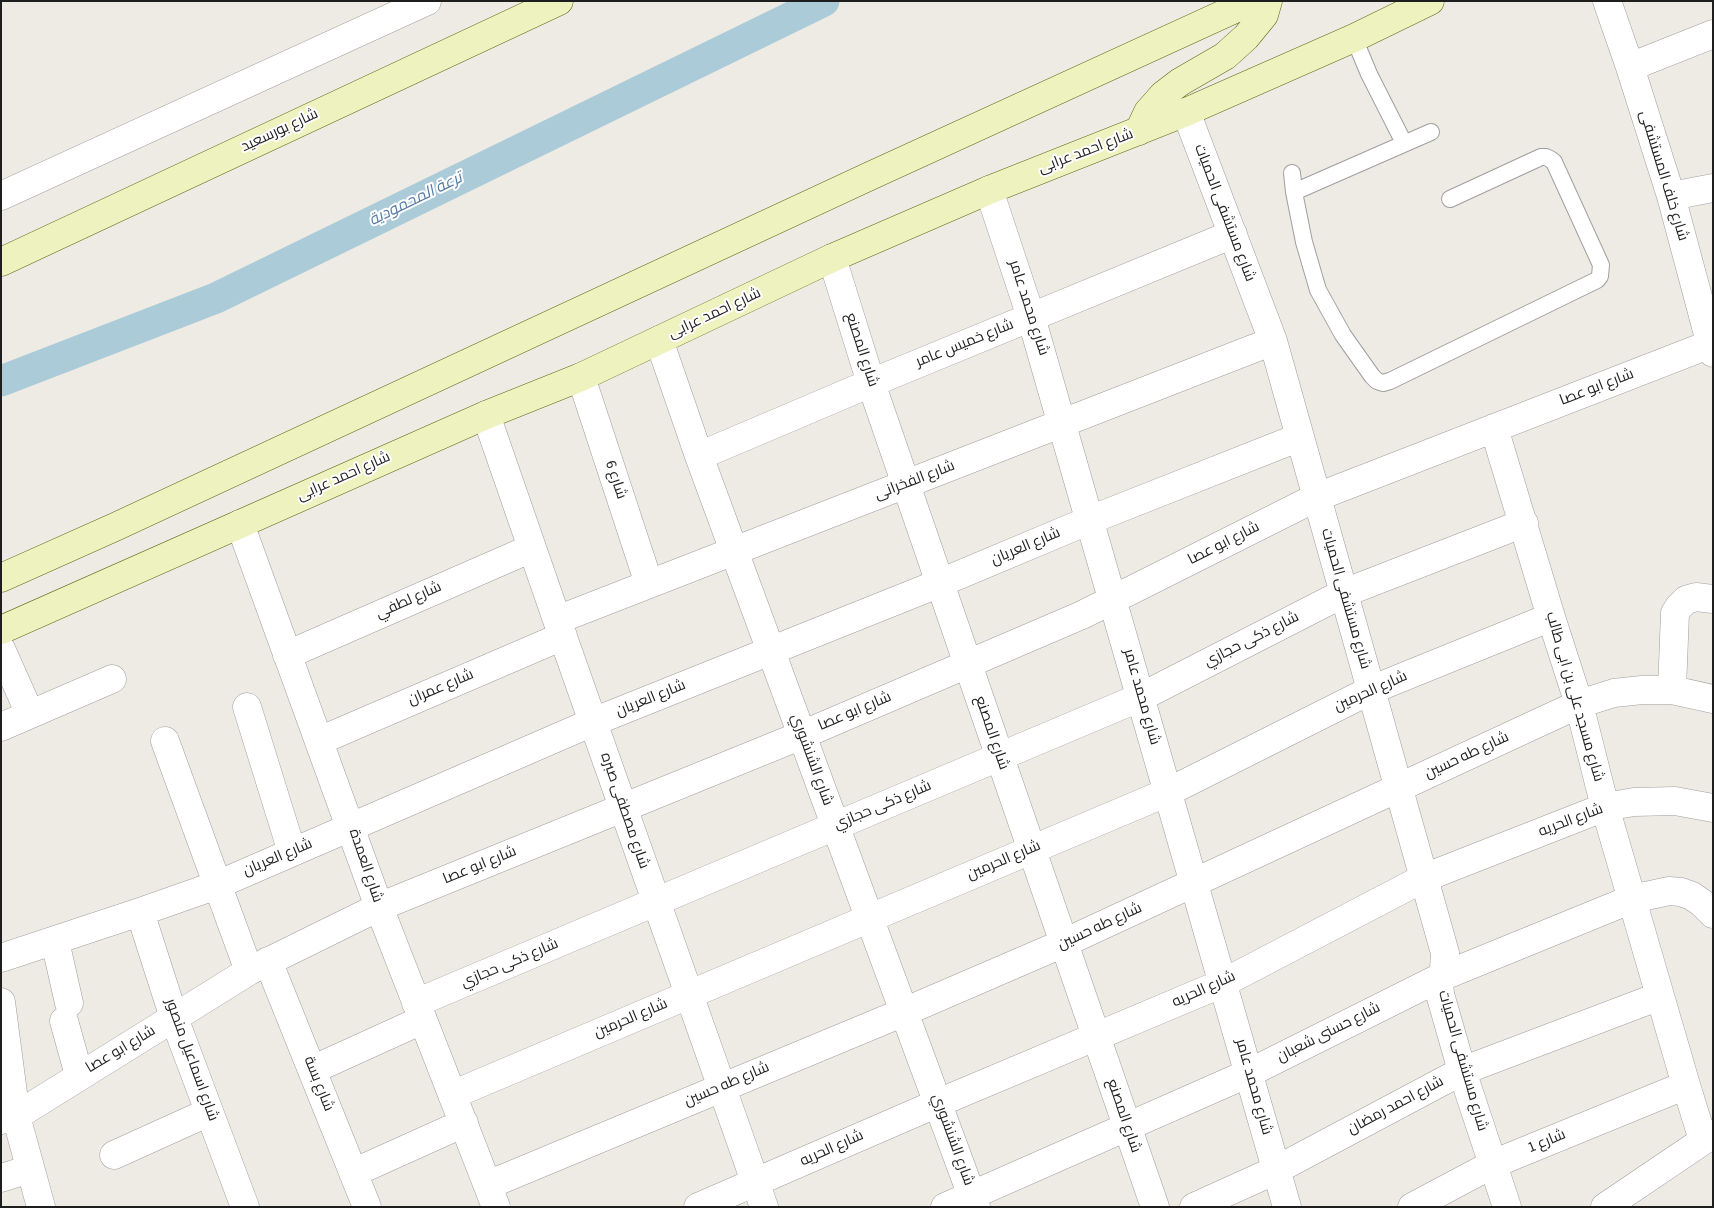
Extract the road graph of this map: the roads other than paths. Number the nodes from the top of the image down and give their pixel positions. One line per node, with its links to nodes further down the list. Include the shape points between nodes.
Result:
1 (427, 1): 18 (street)
2 (559, 1): 23 (main road, شارع بورسعيد)
3 (1252, 1): 42 (main road)
4 (1268, 1): 11 (main road, via 1264,15 1246,37 1225,56 1163,95 1148,112)
5 (1430, 1): 8 (main road, شارع احمد عرابى)
6 (1607, 1): 9 (street, شارع خلف المستشفى)
7 (1713, 34): 9 (street)
8 (1354, 38): 10 (main road, شارع احمد عرابى); 13 (lane)
9 (1630, 67): 19 (street, شارع خلف المستشفى)
10 (1186, 112): 11 (main road, شارع احمد عرابى); 21 (street, شارع مستشفى الحميات)
11 (1139, 131): 16 (main road, شارع احمد عرابى)
12 (1431, 132): 13 (lane)
13 (1404, 144): 17 (lane)
14 (1292, 173): 17 (lane)
15 (1713, 188): 19 (street)
16 (989, 190): 22 (main road, شارع احمد عرابى); 24 (street, شارع محمد عامر)
17 (1294, 192): 20 (lane, via 1318,290 1343,335 1372,376 1383,383 1600,276 1601,265 1554,162 1546,156)
18 (1, 196)
19 (1672, 196): 27 (street, شارع خلف المستشفى)
20 (1450, 199)
21 (1233, 234): 24 (street, شارع خميس عامر); 26 (street, شارع مستشفى الحميات)
22 (832, 258): 25 (main road, شارع احمد عرابى); 29 (street, شارع المصنع)
23 (1, 262)
24 (1031, 317): 29 (street, شارع خميس عامر); 31 (street, شارع محمد عامر)
25 (659, 340): 28 (main road, شارع احمد عرابى); 34 (street, شارع الشنشوري)
26 (1273, 341): 31 (street, شارع الفخرانى); 33 (street, شارع مستشفى الحميات)
27 (1712, 347): 32 (street, شارع ابو عصا)
28 (581, 377): 30 (main road, شارع احمد عرابى); 44 (street, شارع 6)
29 (871, 383): 34 (street, شارع خميس عامر); 35 (street, شارع المصنع)
30 (486, 414): 39 (main road, شارع احمد عرابى); 40 (street, شارع مصطفى صبره)
31 (1062, 423): 35 (street, شارع الفخرانى); 37 (street, شارع محمد عامر)
32 (1494, 428): 36 (street, شارع ابو عصا); 38 (street, شارع مسجد على بن ابى طالب)
33 (1300, 437): 36 (street, شارع مستشفى الحميات); 37 (street, شارع العريان)
34 (699, 456): 41 (street, شارع الشنشوري)
35 (906, 484): 41 (street, شارع الفخرانى); 43 (street, شارع المصنع)
36 (1317, 497): 45 (street, شارع مستشفى الحميات); 47 (street, شارع ابو عصا)
37 (1090, 520): 43 (street, شارع العريان); 47 (street, شارع محمد عامر)
38 (1524, 523): 45 (street, شارع ذكى حجازي); 48 (street, شارع مسجد على بن ابى طالب)
39 (240, 524): 50 (main road, شارع احمد عرابى); 53 (street, شارع العمدة)
40 (532, 548): 49 (street, شارع مصطفى صبره); 53 (street, شارع لطفي)
41 (734, 551): 44 (street, شارع الفخرانى); 52 (street, شارع الشنشوري)
42 (1, 578)
43 (940, 583): 52 (street, شارع العريان); 54 (street, شارع المصنع)
44 (649, 584): 49 (street, شارع الفخرانى)
45 (1344, 593): 56 (street, شارع مستشفى الحميات); 58 (street, شارع ذكى حجازي)
46 (1713, 599): 57 (street, via 1696,597 1686,600 1675,613)
47 (1113, 600): 54 (street, شارع ابو عصا); 58 (street, شارع محمد عامر)
48 (1551, 618): 56 (street, شارع الحرمين); 60 (street, شارع مسجد على بن ابى طالب)
49 (560, 628): 63 (street, شارع مصطفى صبره); 67 (street, شارع عمران)
50 (1, 630)
51 (1, 648): 62 (street)
52 (771, 650): 63 (street, شارع العريان); 65 (street, شارع الشنشوري)
53 (286, 655): 67 (street, شارع العمدة)
54 (968, 664): 65 (street, شارع ابو عصا); 68 (street, شارع المصنع)
55 (112, 679): 62 (street)
56 (1371, 690): 69 (street, شارع مستشفى الحميات); 70 (street, شارع الحرمين)
57 (1672, 690): 59 (street, شارع طه حسين); 60 (street, شارع طه حسين, via 1614,694)
58 (1141, 697): 68 (street, شارع ذكى حجازي); 70 (street, شارع محمد عامر)
59 (1713, 699)
60 (1579, 704): 69 (street, شارع طه حسين); 71 (street, شارع مسجد على بن ابى طالب)
61 (248, 707): 77 (street)
62 (30, 714): 64 (street)
63 (593, 722): 72 (street, شارع مصطفى صبره); 75 (street, شارع العريان)
64 (1, 726)
65 (802, 735): 72 (street, شارع ابو عصا); 74 (street, شارع الشنشوري)
66 (165, 741): 80 (street, شارع بسة)
67 (319, 741): 75 (street, شارع العمدة)
68 (1000, 757): 74 (street, شارع ذكى حجازي); 76 (street, شارع المصنع)
69 (1399, 788): 78 (street, شارع مستشفى الحميات); 79 (street, شارع طه حسين)
70 (1168, 792): 76 (street, شارع الحرمين); 79 (street, شارع محمد عامر)
71 (1605, 807): 73 (street, شارع الحريه, via 1634,802 1675,801); 78 (street, شارع الحريه); 81 (street, شارع مسجد على بن ابى طالب)
72 (623, 808): 82 (street, شارع مصطفى صبره); 83 (street, شارع ابو عصا)
73 (1713, 808)
74 (836, 826): 82 (street, شارع ذكى حجازي); 86 (street, شارع الشنشوري)
75 (351, 827): 77 (street, شارع العريان); 83 (street, شارع العمدة)
76 (1031, 849): 86 (street, شارع الحرمين); 88 (street, شارع المصنع)
77 (292, 852): 80 (street, شارع العريان)
78 (1424, 878): 91 (street, شارع مستشفى الحميات, via 1445,953); 92 (street, شارع الحريه)
79 (1194, 883): 88 (street, شارع طه حسين); 92 (street, شارع محمد عامر)
80 (217, 885): 84 (street, شارع العريان); 90 (street, شارع بسة)
81 (1632, 900): 85 (street, شارع حسنى شعبان, via 1669,891 1681,892 1692,896); 91 (street, شارع حسنى شعبان); 94 (street, شارع مسجد على بن ابى طالب)
82 (656, 902): 93 (street, شارع مصطفى صبره); 97 (street, شارع ذكى حجازي)
83 (379, 907): 90 (street, شارع ابو عصا); 97 (street, شارع العمدة)
84 (140, 912): 87 (street, شارع العريان); 99 (street, شارع اسماعيل منصور)
85 (1713, 914)
86 (870, 919): 93 (street, شارع الحرمين); 98 (street, شارع الشنشوري)
87 (55, 941): 89 (street, شارع العريان); 105 (street)
88 (1064, 944): 98 (street, شارع طه حسين); 100 (street, شارع المصنع)
89 (1, 958)
90 (258, 966): 99 (street, شارع ابو عصا); 102 (street, شارع بسة)
91 (1441, 977): 103 (street, شارع مستشفى الحميات, via 1439,988); 104 (street, شارع حسنى شعبان)
92 (1223, 983): 100 (street, شارع الحريه); 104 (street, شارع محمد عامر)
93 (689, 995): 107 (street, شارع مصطفى صبره); 108 (street, شارع الحرمين)
94 (1660, 996): 103 (street, شارع احمد رمضان); 106 (street, شارع مسجد على بن ابى طالب)
95 (1, 1002): 96 (street)
96 (2, 1006): 101 (street)
97 (419, 1012): 102 (street, شارع ذكى حجازي); 108 (street, شارع العمدة)
98 (904, 1012): 107 (street, شارع طه حسين); 109 (street, شارع الشنشوري)
99 (174, 1018): 105 (street, شارع ابو عصا); 110 (street, شارع اسماعيل منصور)
100 (1096, 1037): 109 (street, شارع الحريه); 113 (street, شارع المصنع)
101 (5, 1067): 111 (street)
102 (312, 1070): 119 (street, شارع بسة)
103 (1462, 1071): 116 (street, شارع مستشفى الحميات); 118 (street, شارع احمد رمضان)
104 (1249, 1073): 113 (street, شارع حسنى شعبان); 118 (street, شارع محمد عامر)
105 (79, 1076): 111 (street, شارع ابو عصا)
106 (1686, 1085): 114 (street, شارع مسجد على بن ابى طالب); 116 (street, شارع 1)
107 (722, 1088): 121 (street, شارع مصطفى صبره); 122 (street, شارع طه حسين)
108 (452, 1095): 112 (street, شارع العمدة)
109 (938, 1103): 121 (street, شارع الحريه); 123 (street, شارع الشنشوري)
110 (209, 1112): 115 (street); 125 (street, شارع اسماعيل منصور)
111 (8, 1118): 117 (street)
112 (464, 1123): 119 (street); 122 (street, شارع العمدة)
113 (1127, 1128): 123 (street, شارع حسنى شعبان); 129 (street, شارع المصنع)
114 (1708, 1137): 134 (street)
115 (114, 1156)
116 (1493, 1164): 132 (street, شارع 1); 133 (street, شارع مستشفى الحميات)
117 (30, 1169): 120 (street); 124 (street)
118 (1276, 1170): 130 (street, شارع احمد رمضان); 131 (street, شارع محمد عامر)
119 (353, 1173): 126 (street, شارع بسة)
120 (1, 1178)
121 (760, 1195): 127 (street, شارع الحريه)
122 (492, 1196)
123 (974, 1201): 128 (street, شارع حسنى شعبان)
124 (41, 1207)
125 (245, 1207)
126 (367, 1207)
127 (698, 1207)
128 (945, 1207)
129 (1155, 1207)
130 (1194, 1207)
131 (1287, 1207)
132 (1412, 1207)
133 (1507, 1207)
134 (1605, 1207)

